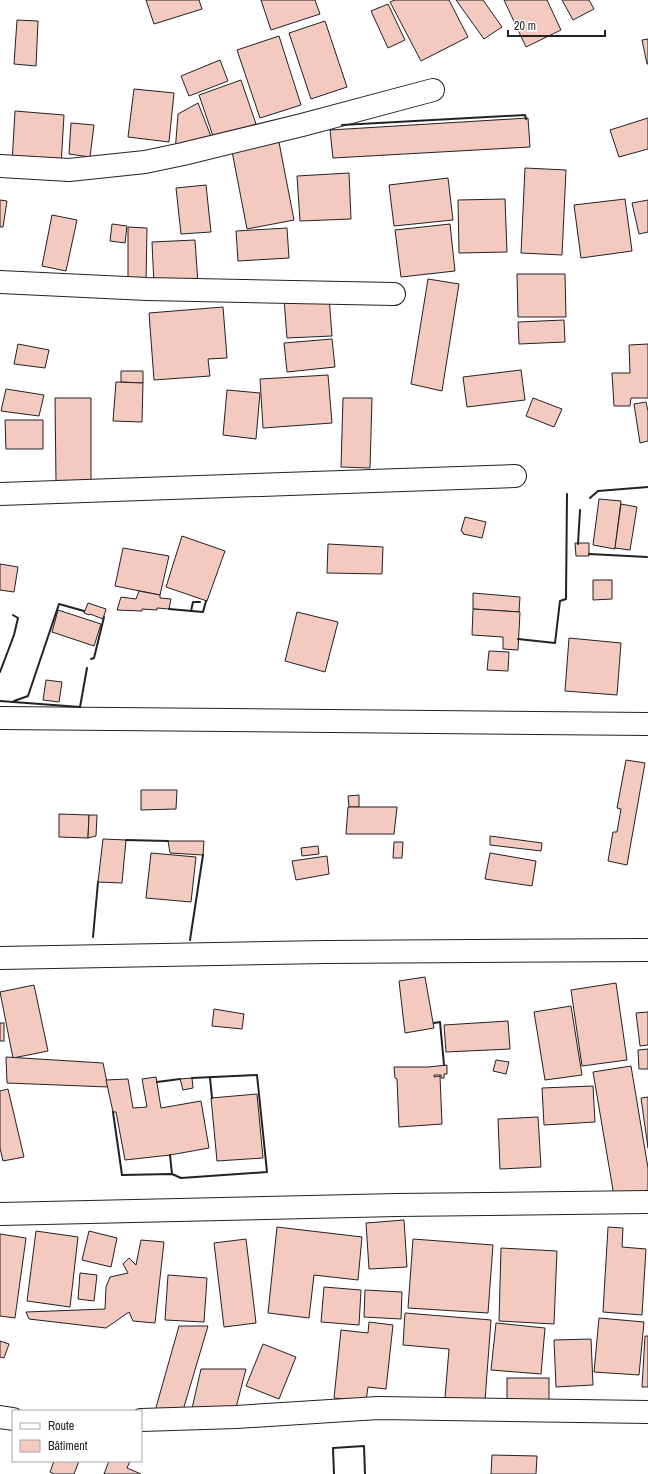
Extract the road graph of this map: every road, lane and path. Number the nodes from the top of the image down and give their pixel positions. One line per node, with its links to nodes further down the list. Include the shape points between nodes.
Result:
1 (433, 90): 2 (street, via 302,125 145,162 69,170)
2 (0, 166)
3 (0, 282): 4 (street, via 147,289)
4 (394, 294)
5 (515, 476): 6 (street)
6 (0, 494)
7 (0, 718): 8 (street)
8 (648, 724)
9 (648, 950): 10 (street)
10 (0, 958)
11 (648, 1202): 12 (street)
12 (0, 1214)
13 (648, 1412): 16 (street, via 378,1408)
14 (0, 1417): 15 (street)
15 (12, 1419)
16 (142, 1420)

